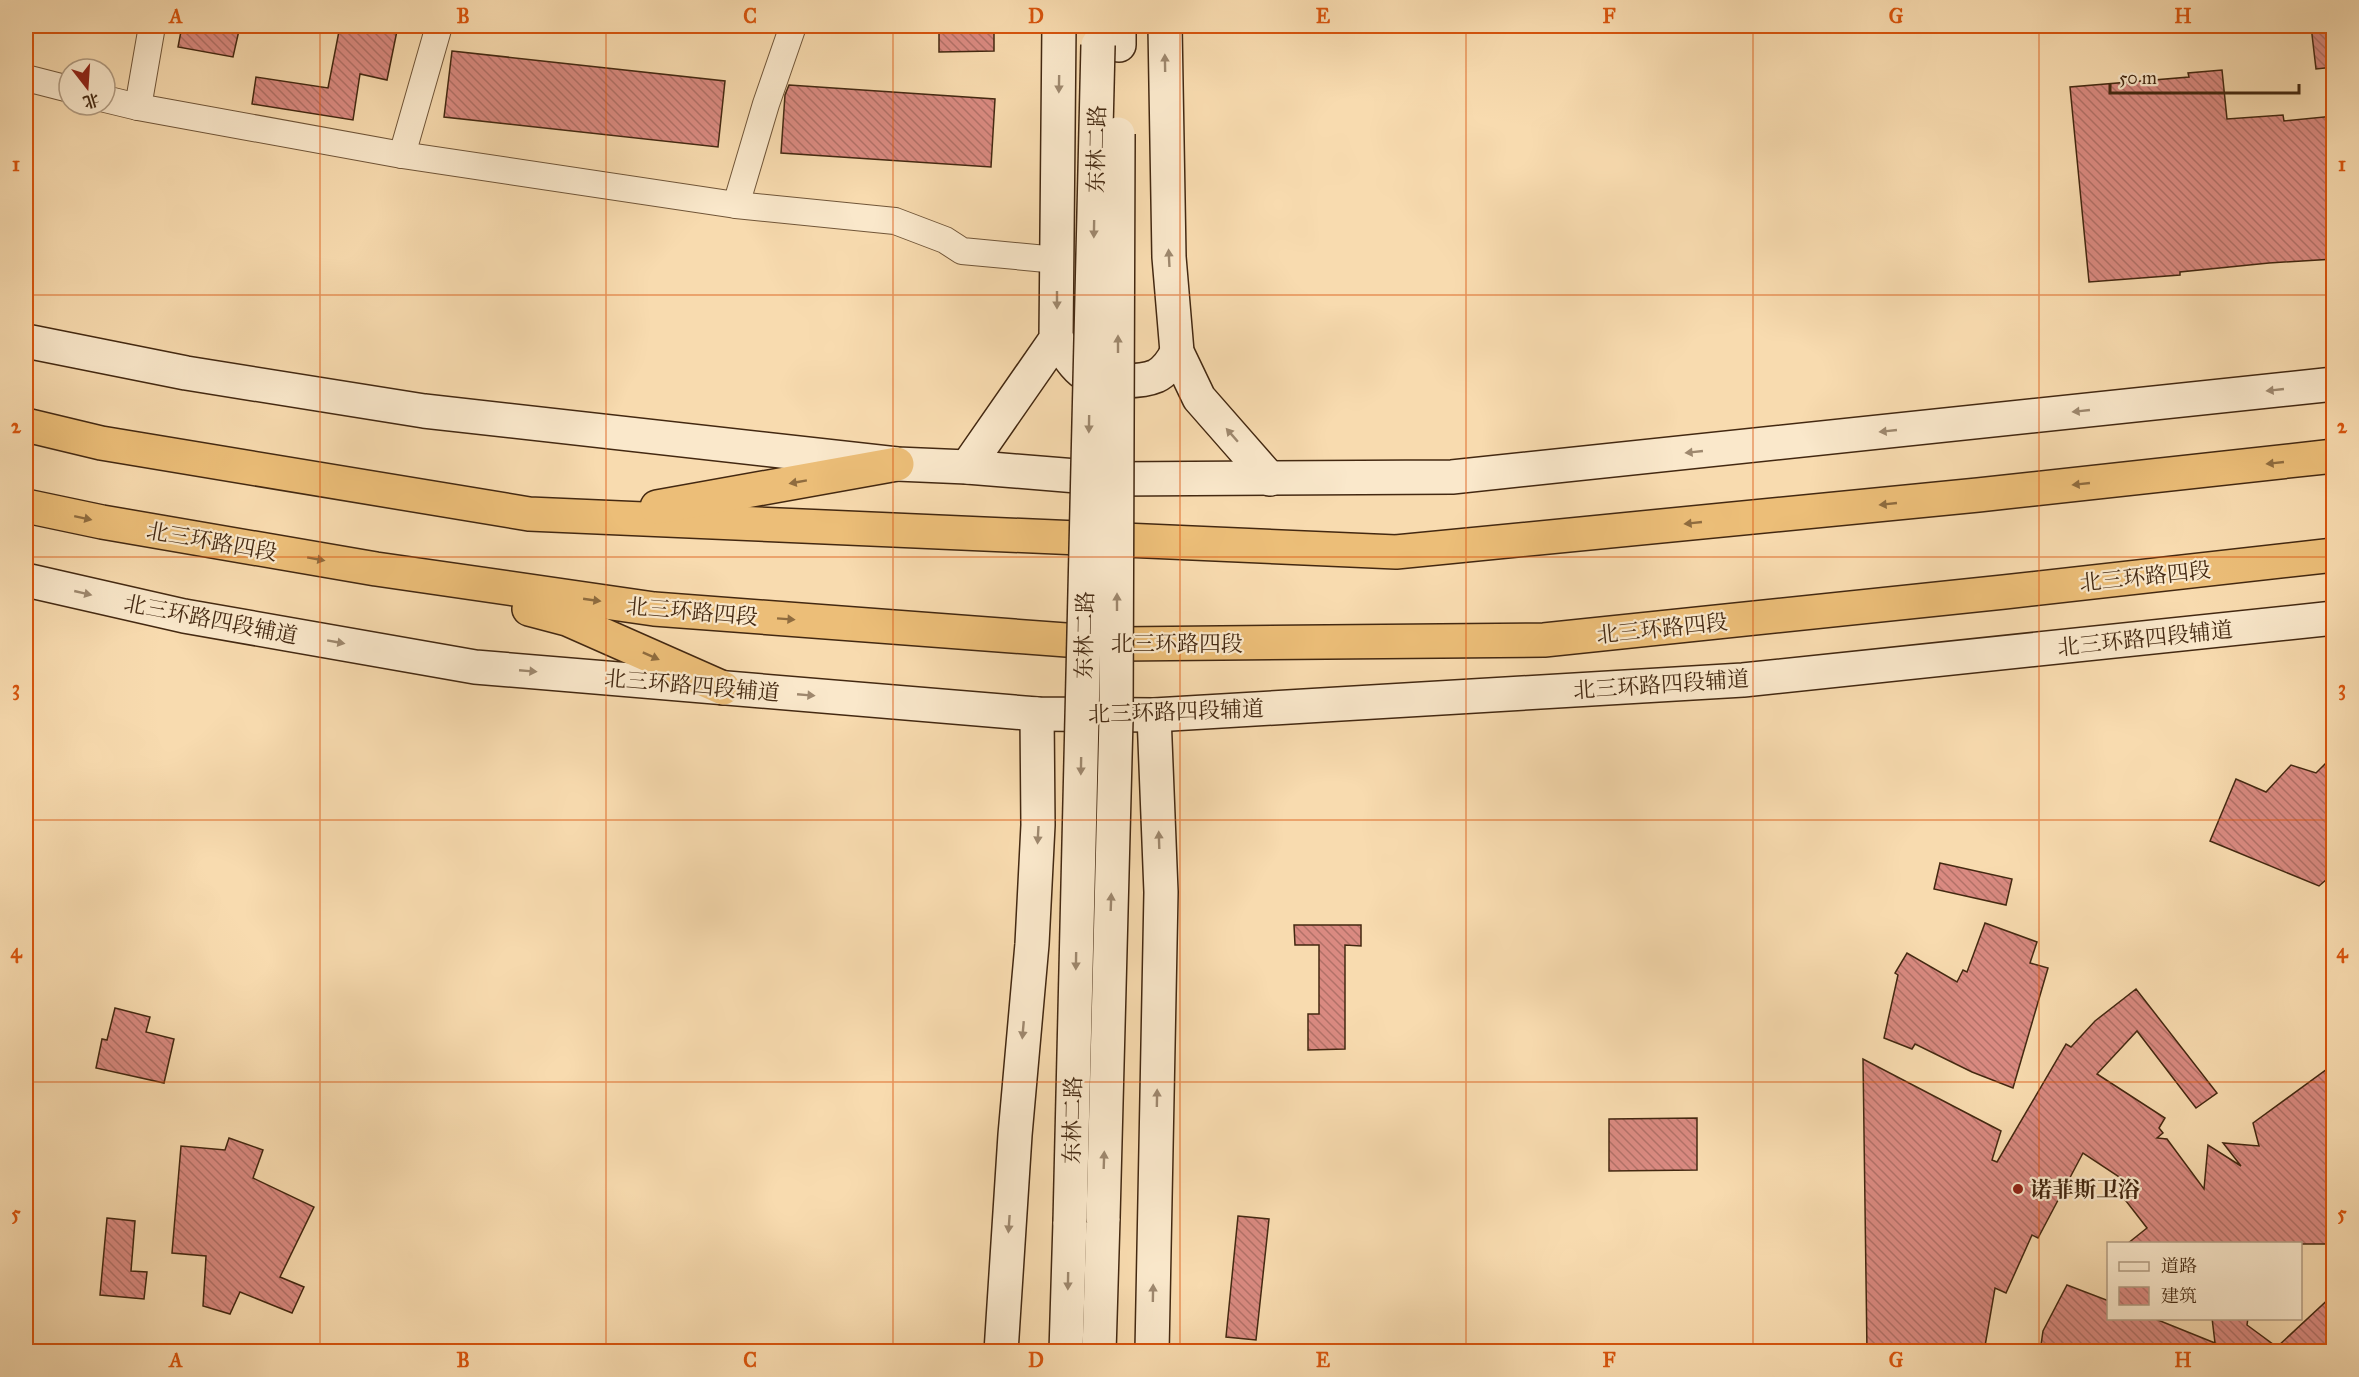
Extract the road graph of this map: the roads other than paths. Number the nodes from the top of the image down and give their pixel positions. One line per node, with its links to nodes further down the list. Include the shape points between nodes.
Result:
1 (152, 26): 10 (street)
2 (439, 26): 11 (street)
3 (793, 26): 12 (street)
4 (1059, 26): 13 (main road, one-way to 13)
5 (1165, 26): 16 (main road, one-way to 5, via 1168,257)
6 (1108, 35): 33 (main road, 东林二路, one-way to 33, bridge); 34 (main road, 东林二路, one-way to 6, bridge, via 1116,718)
7 (26, 78): 8 (street)
8 (57, 86)
9 (117, 102): 10 (street)
10 (138, 107): 11 (street)
11 (402, 155): 12 (street)
12 (736, 205): 13 (street, via 895,220 962,251)
13 (1057, 260): 14 (main road, one-way to 14)
14 (1056, 339): 16 (main road, via 1086,374 1108,380 1156,376); 21 (main road)
15 (26, 341): 20 (main road, via 186,373 424,411)
16 (1177, 352): 22 (main road, one-way to 16, via 1199,398)
17 (2334, 384): 22 (main road, one-way to 22, via 1452,477)
18 (26, 425): 24 (highway, via 101,443 529,514)
19 (2334, 456): 24 (highway, one-way to 24, via 1396,552)
20 (897, 464): 21 (main road); 24 (highway, one-way to 24)
21 (967, 467): 22 (main road, via 1113,479)
22 (1270, 479)
23 (26, 506): 26 (highway, 北三环路四段, one-way to 26)
24 (598, 518)
25 (2334, 555): 26 (highway, 北三环路四段, one-way to 25, via 654,609 1120,644 1544,640)
26 (376, 569): 29 (highway, one-way to 29, via 567,619)
27 (26, 580): 29 (main road, 北三环路四段辅道, one-way to 29, via 184,616 475,667)
28 (2334, 618): 31 (main road, 北三环路四段辅道, via 1743,680)
29 (723, 688): 30 (main road, 北三环路四段辅道, one-way to 30)
30 (1037, 714): 31 (main road, 北三环路四段辅道); 32 (main road, one-way to 32, via 1038,825 1032,944)
31 (1154, 715): 35 (main road, one-way to 31, via 1161,892)
32 (1001, 1352)
33 (1066, 1352)
34 (1099, 1352)
35 (1152, 1352)

